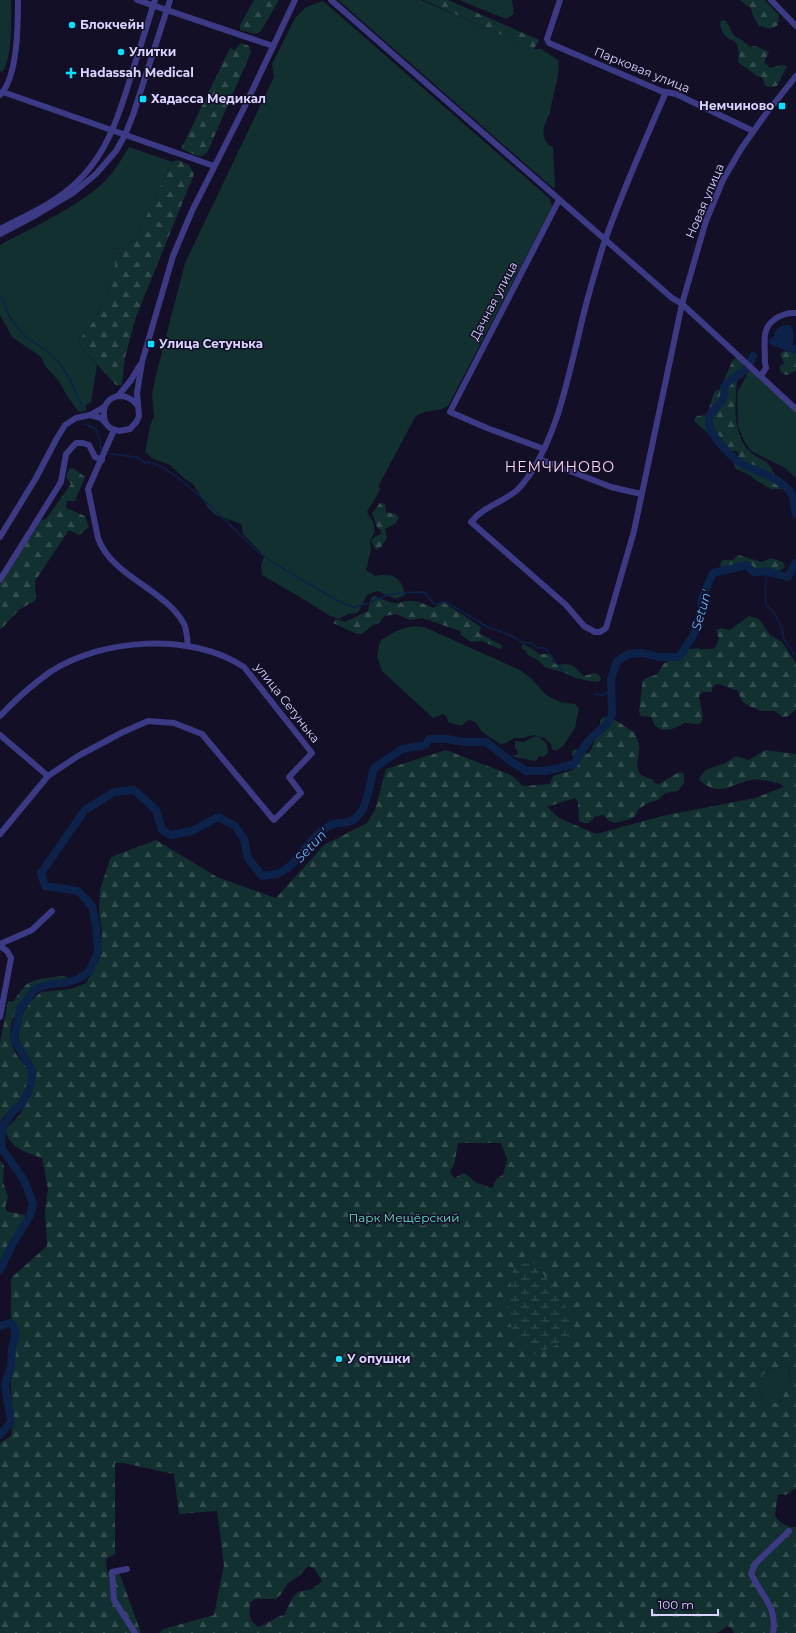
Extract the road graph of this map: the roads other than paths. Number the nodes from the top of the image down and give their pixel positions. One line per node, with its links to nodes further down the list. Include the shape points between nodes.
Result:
1 (18, 0): 14 (street, via 16,55)
2 (137, 0): 8 (street)
3 (170, 0): 9 (street)
4 (295, 0): 11 (street)
5 (331, 0): 19 (street)
6 (560, 0): 13 (street, Парковая улица, via 547,39 549,43)
7 (771, 0): 10 (street)
8 (154, 3): 9 (street); 15 (street)
9 (167, 10): 11 (street); 17 (street)
10 (796, 26)
11 (274, 46): 18 (street)
12 (796, 76): 16 (street, Новая улица)
13 (666, 92): 16 (street, Парковая улица, via 676,94); 22 (street, via 631,173)
14 (2, 94): 15 (street)
15 (113, 130): 17 (street); 20 (street, via 96,160 68,190 50,203)
16 (753, 132): 23 (street, Новая улица, via 717,194)
17 (125, 135): 18 (street); 21 (street, via 106,163 73,193)
18 (214, 166): 25 (street, via 192,210 174,256)
19 (559, 200): 22 (street); 34 (street, Дачная улица, via 450,412)
20 (0, 229)
21 (0, 234)
22 (606, 241): 23 (street); 34 (street, via 580,327 561,408)
23 (682, 304): 26 (street); 37 (street, Новая улица)
24 (796, 313): 26 (street, via 776,318 766,329 766,368)
25 (142, 362): 27 (street); 28 (street)
26 (761, 376): 30 (street)
27 (118, 396): 28 (street, via 129,398); 29 (street, via 108,401)
28 (137, 405): 33 (street, via 139,416 134,426 125,431)
29 (104, 407): 31 (street); 32 (street)
30 (796, 409)
31 (90, 415): 32 (street); 38 (street, via 76,418 65,425)
32 (105, 421): 33 (street)
33 (114, 430): 36 (street)
34 (544, 449): 35 (street)
35 (539, 459): 37 (street, via 611,487); 37 (street, Новая улица, via 515,492 490,506 472,522 566,605 584,626 595,632 606,628 610,619 634,531)
36 (102, 460): 39 (street, via 95,457 89,445 76,443 71,447 66,454 61,482); 40 (street, via 88,489 100,545 109,558 157,595 178,615 185,626)
37 (641, 494)
38 (0, 537)
39 (0, 580)
40 (188, 646): 41 (street, улица Сетунька, via 144,644 111,648 82,656 51,672 17,698); 43 (street, улица Сетунька, via 232,659 244,667 312,753 288,777 301,793 274,820 202,734 174,723 148,721 78,756)
41 (0, 716)
42 (0, 735): 43 (street)
43 (48, 776): 44 (street)
44 (0, 834)
45 (52, 911): 46 (street, via 32,930)
46 (0, 945): 47 (street, via 8,951 11,958)
47 (0, 1017)
48 (789, 1531): 51 (street, via 756,1563 751,1573 771,1606)
49 (127, 1569): 50 (street, via 112,1572 114,1600)
50 (135, 1633)
51 (773, 1633)

